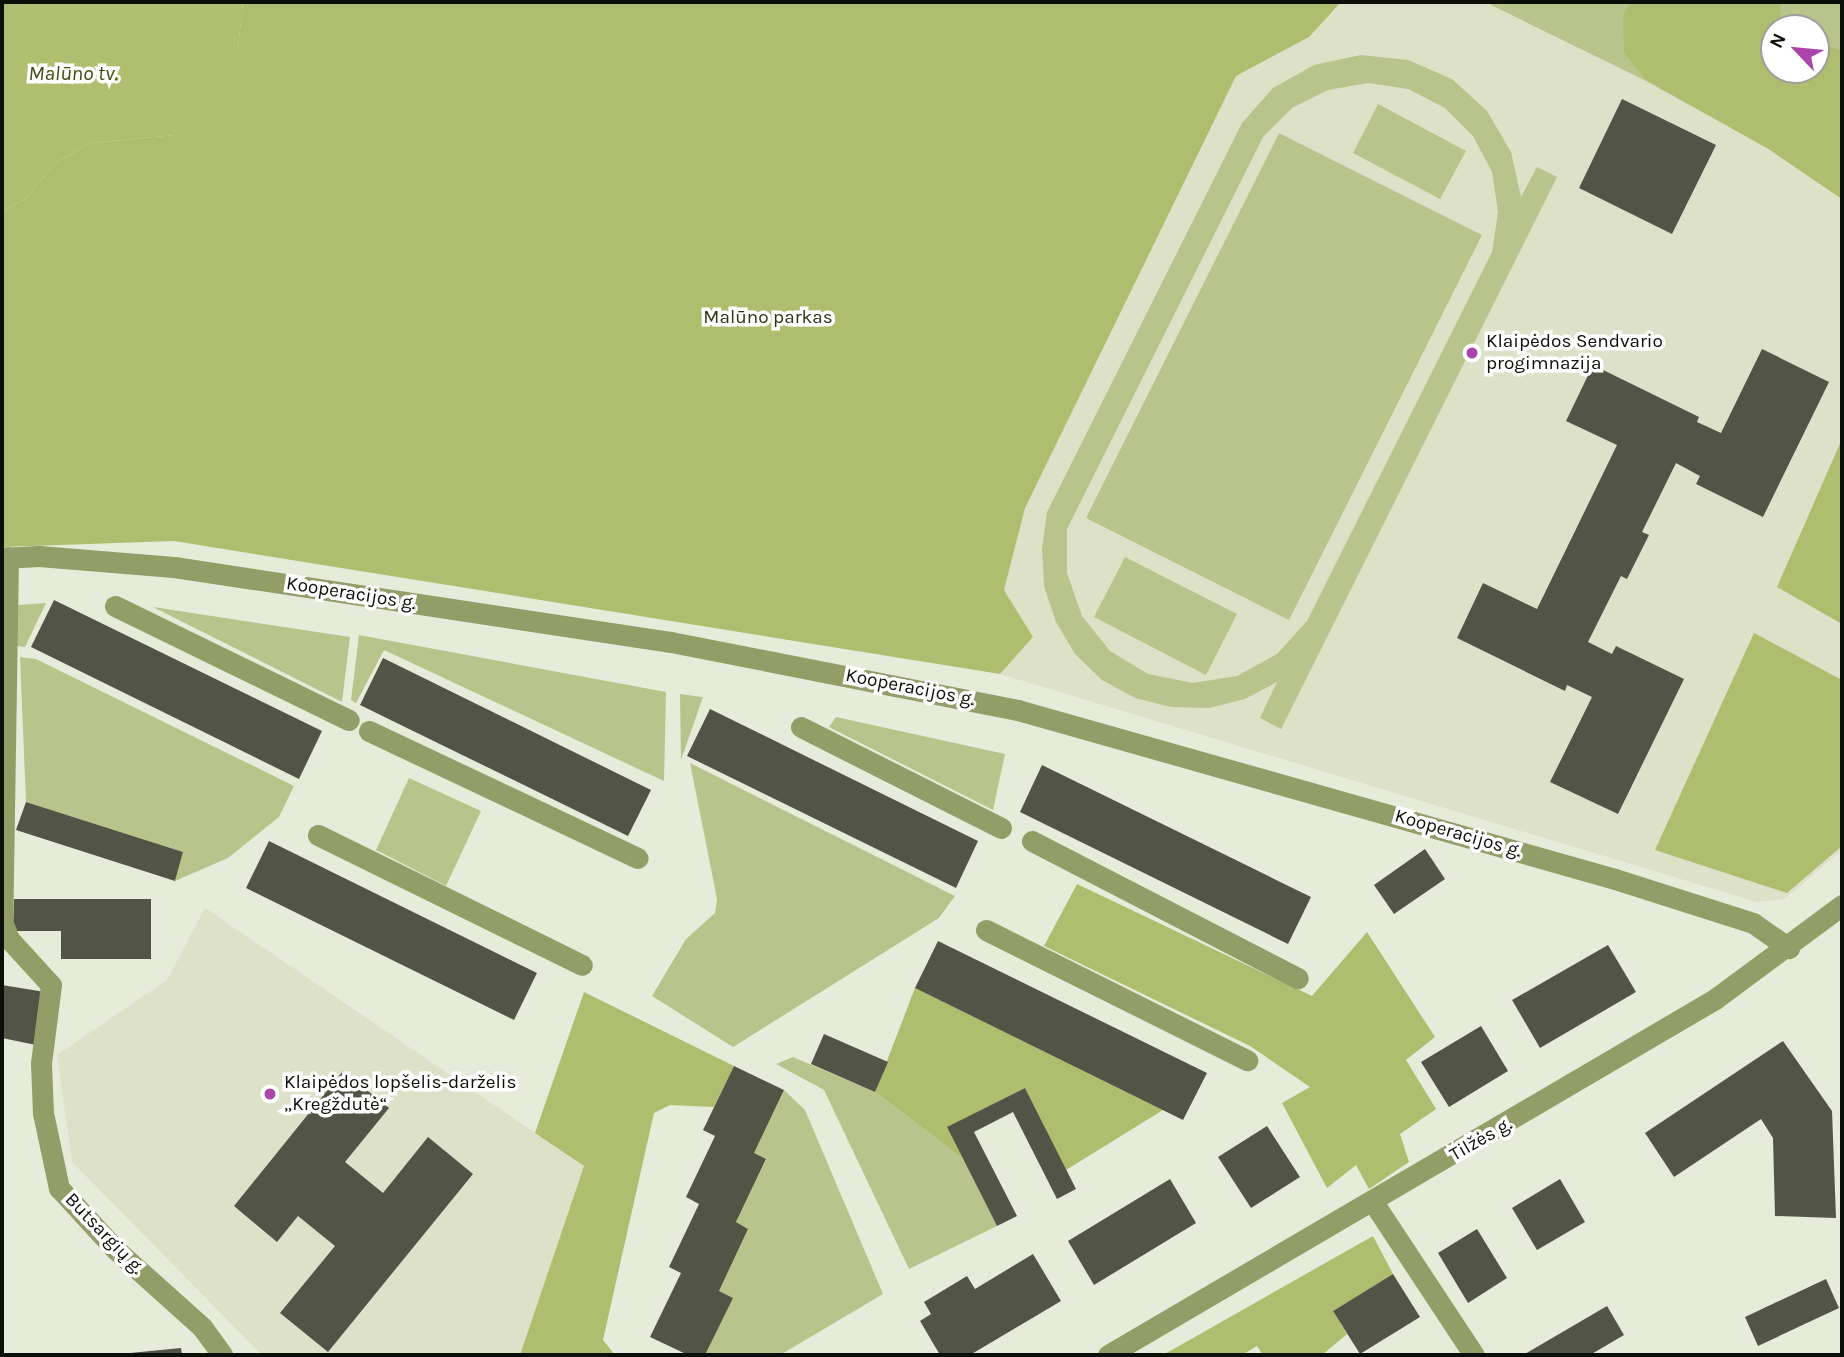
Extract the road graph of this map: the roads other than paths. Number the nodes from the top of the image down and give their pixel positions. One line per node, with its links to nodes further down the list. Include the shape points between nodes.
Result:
1 (5, 558): 12 (street, Kooperacijos g., via 214,573 693,646 1018,710 1615,879 1753,923); 17 (street, Butsargių g., via 2,921 9,939 51,985 42,1088 59,1188 115,1249 202,1327)
2 (115, 606): 3 (street)
3 (349, 720)
4 (801, 727): 6 (street)
5 (369, 731): 9 (street)
6 (1001, 828)
7 (318, 835): 13 (street)
8 (1032, 841): 14 (street)
9 (638, 858)
10 (1842, 905): 12 (street, Tilžės g.)
11 (986, 930): 15 (street)
12 (1789, 948): 16 (street, Tilžės g., via 1715,999)
13 (582, 965)
14 (1298, 978)
15 (1247, 1060)
16 (1373, 1202): 18 (street, Tilžės g.); 19 (street)
17 (222, 1355)
18 (1108, 1355)
19 (1474, 1355)

